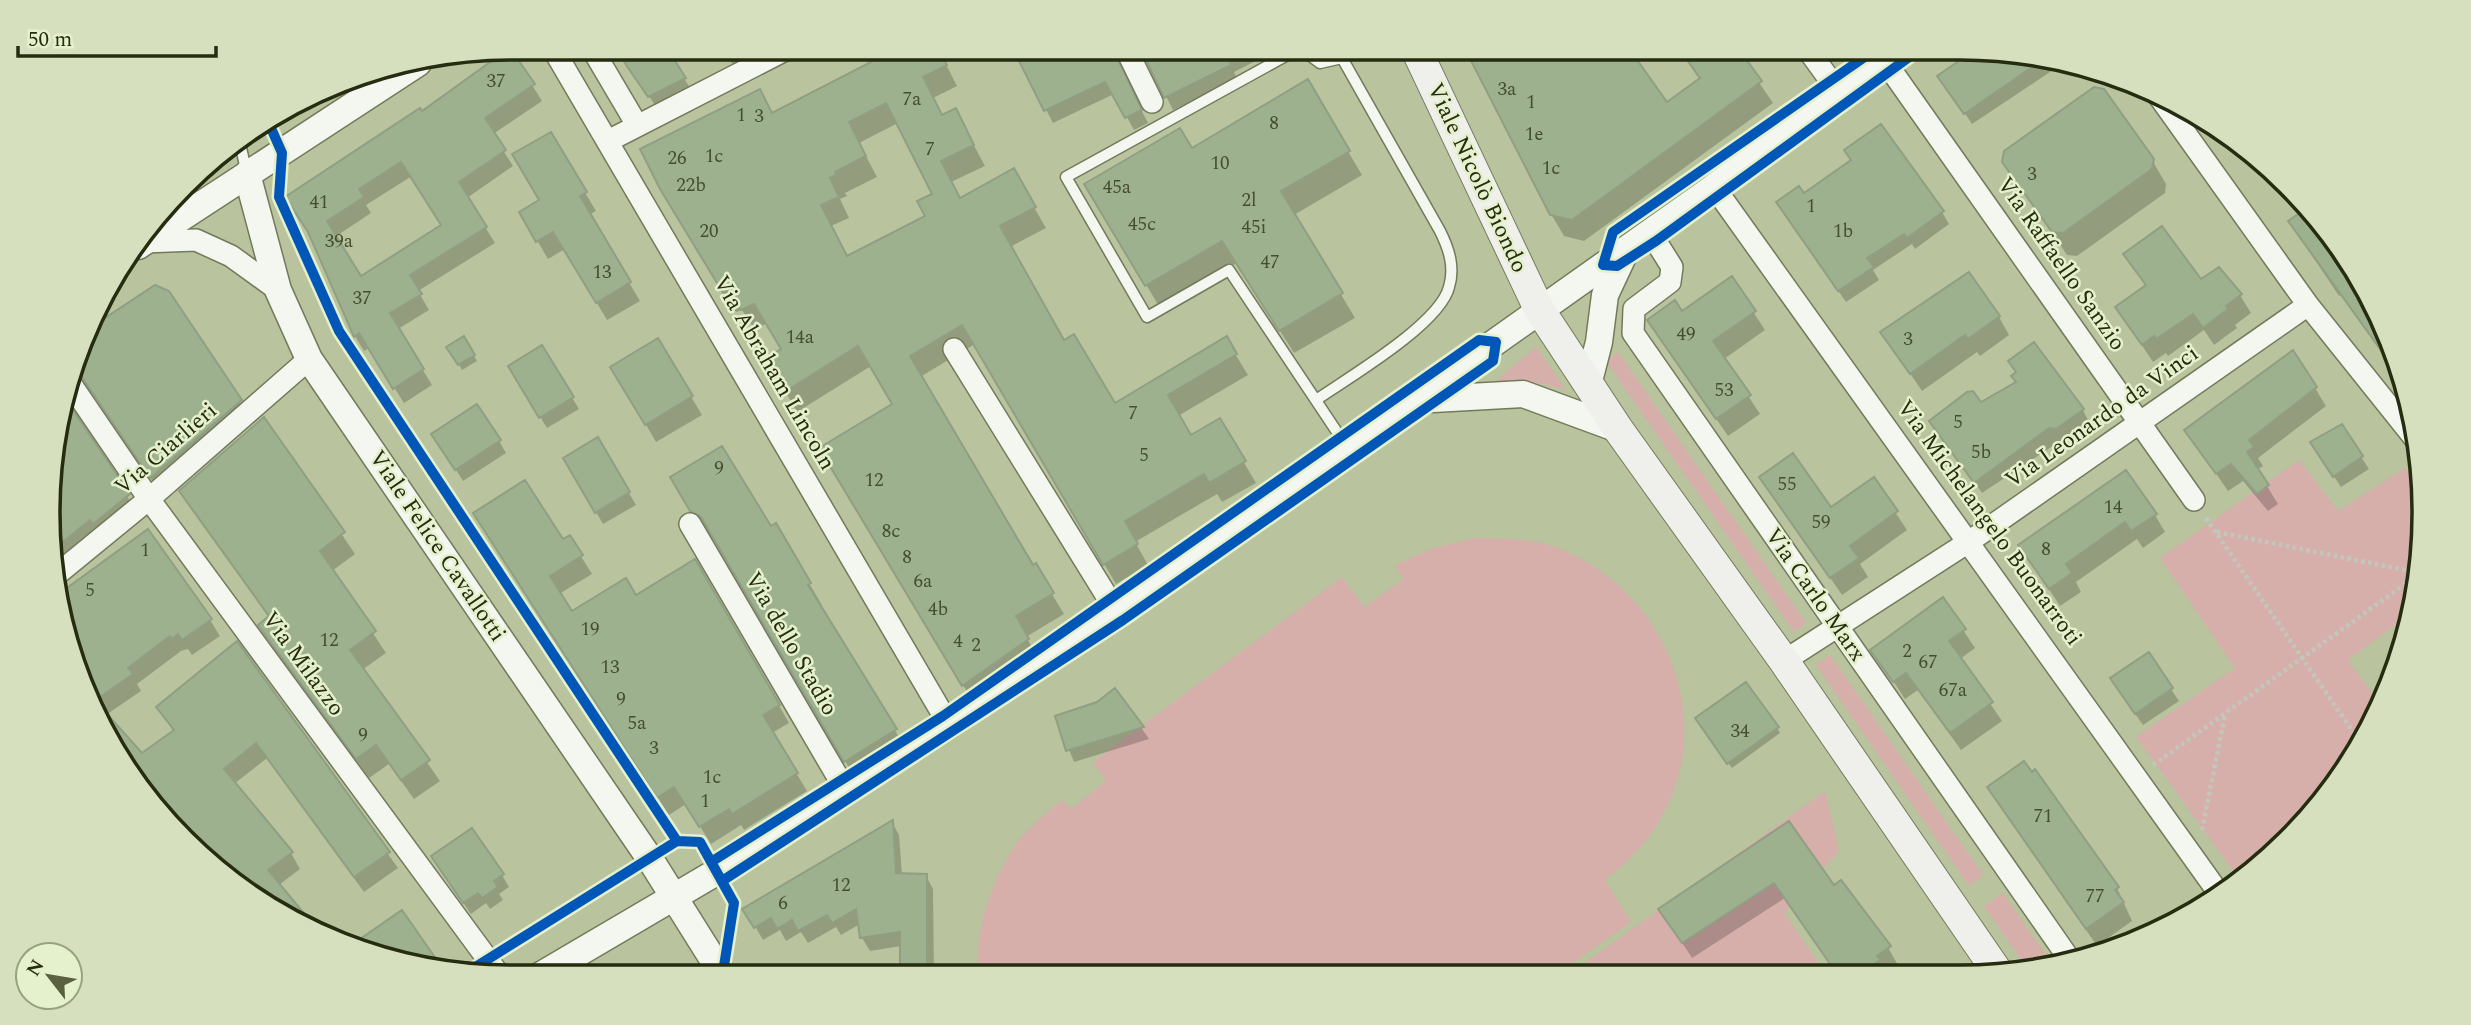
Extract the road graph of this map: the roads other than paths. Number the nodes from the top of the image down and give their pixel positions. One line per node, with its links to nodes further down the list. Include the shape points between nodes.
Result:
1 (560, 60): 18 (street, Via Abraham Lincoln)
2 (599, 60): 17 (street)
3 (765, 60): 17 (street)
4 (1131, 60): 15 (street)
5 (1278, 60): 33 (lane, via 1066,177 1147,317 1229,270)
6 (1316, 60): 7 (lane)
7 (1333, 60)
8 (1343, 60): 33 (lane, via 1440,231 1452,265 1440,309)
9 (1421, 60): 28 (main road, Viale Nicolò Biondo)
10 (1815, 60): 14 (street)
11 (1883, 60): 14 (street)
12 (1897, 60): 36 (street, Via Raffaello Sanzio)
13 (402, 73): 20 (street)
14 (1840, 94): 21 (street)
15 (1152, 102)
16 (2170, 112): 27 (street)
17 (637, 125): 18 (street)
18 (608, 141): 47 (street, Via Abraham Lincoln)
19 (241, 150): 20 (lane)
20 (247, 174): 23 (street); 26 (street, Viale Felice Cavallotti)
21 (1714, 187): 22 (street); 42 (street, Via Michelangelo Buonarroti)
22 (1650, 232): 25 (street); 45 (street, Via Carlo Marx, via 1672,267 1671,282 1634,309 1633,333)
23 (156, 234)
24 (148, 243): 26 (street, via 196,240 231,256)
25 (1628, 247): 28 (street); 31 (street, via 1605,295)
26 (278, 290): 30 (street, Viale Felice Cavallotti)
27 (2308, 305): 35 (street); 36 (street, Via Leonardo da Vinci)
28 (1539, 309): 31 (main road); 34 (street)
29 (954, 349): 44 (street)
30 (309, 359): 39 (street, Via Ciarlieri); 50 (street, Viale Felice Cavallotti)
31 (1588, 385): 37 (main road)
32 (76, 392): 39 (street, Via Milazzo)
33 (1316, 400): 38 (lane)
34 (1415, 400): 37 (street, via 1523,394); 38 (street)
35 (2402, 418)
36 (2142, 423): 40 (street, Via Raffaello Sanzio); 42 (street, Via Leonardo da Vinci)
37 (1618, 429): 46 (main road)
38 (1347, 447): 44 (street)
39 (149, 499): 43 (street, Via Ciarlieri); 52 (street, Via Milazzo)
40 (2194, 500)
41 (690, 524): 48 (street, Via dello Stadio)
42 (1970, 541): 45 (street, Via Leonardo da Vinci); 49 (street, Via Michelangelo Buonarroti)
43 (63, 570)
44 (1116, 611): 47 (street)
45 (1836, 625): 46 (street, Via Leonardo da Vinci); 51 (street, Via Carlo Marx)
46 (1784, 661): 55 (main road)
47 (949, 725): 48 (street)
48 (846, 791): 50 (street)
49 (2214, 886)
50 (673, 897): 53 (street); 54 (street, Viale Felice Cavallotti)
51 (2065, 953)
52 (492, 965)
53 (558, 965)
54 (716, 965)
55 (1993, 965)

